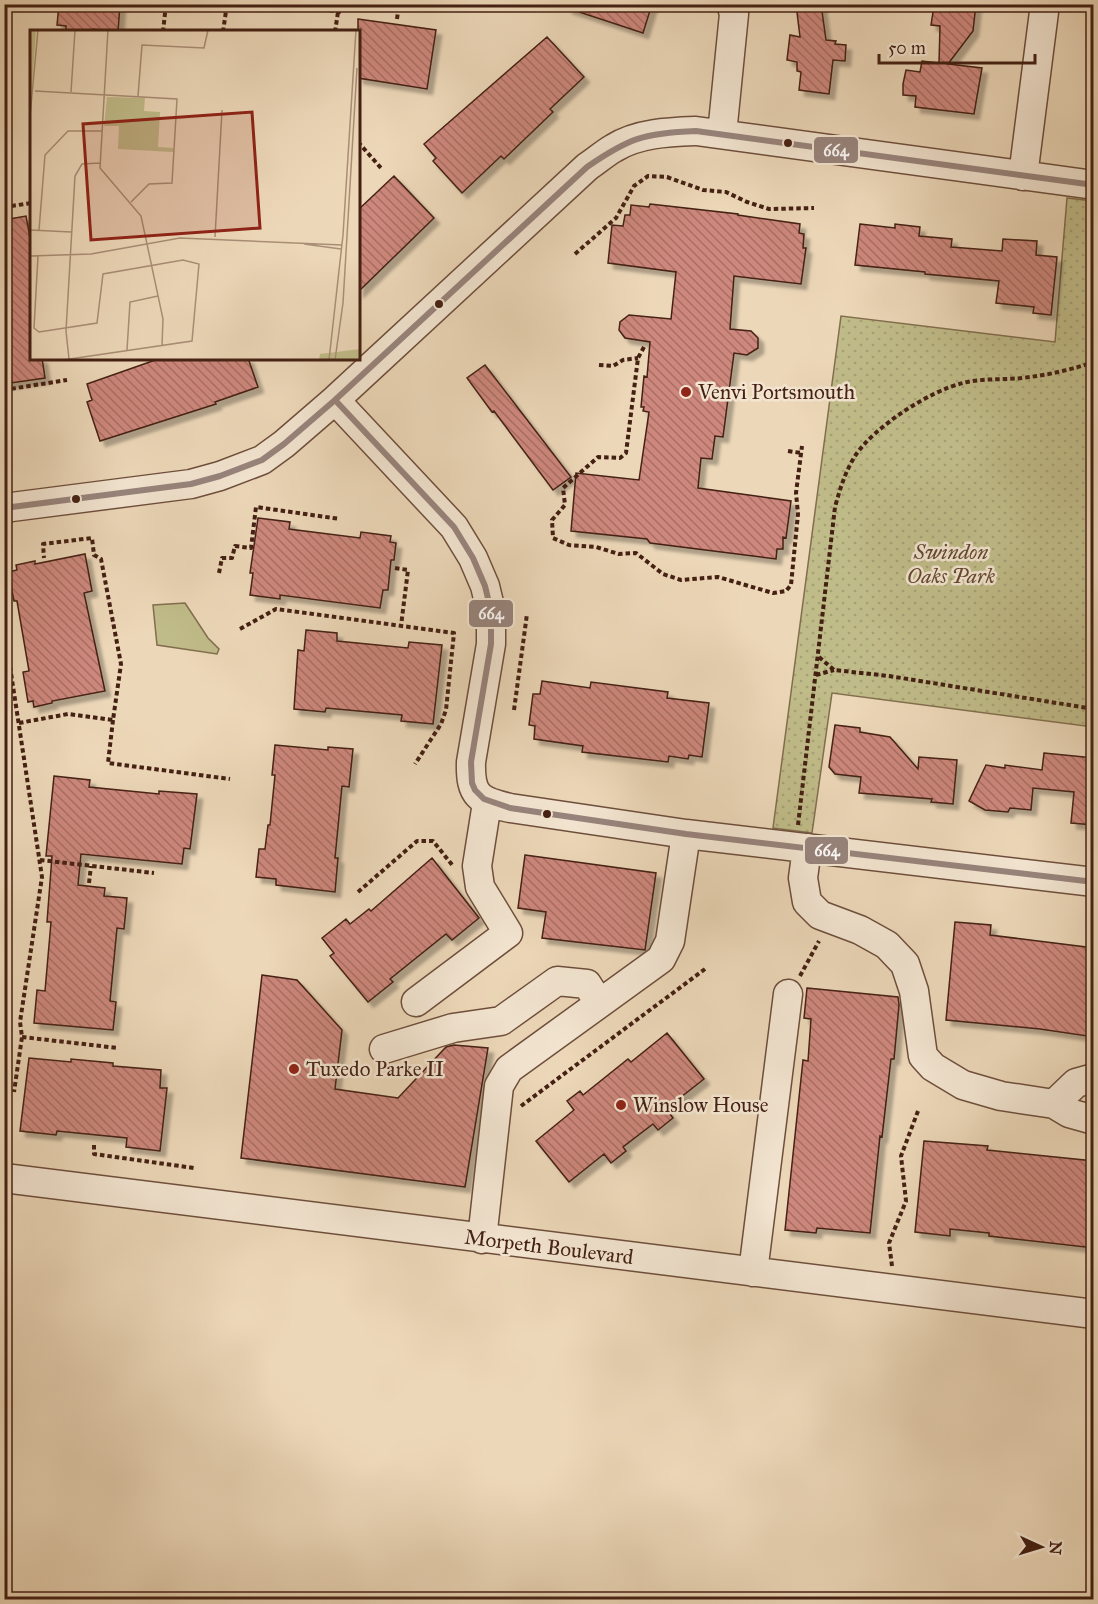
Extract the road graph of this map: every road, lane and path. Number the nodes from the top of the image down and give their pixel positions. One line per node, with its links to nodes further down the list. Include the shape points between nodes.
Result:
1 (166, 4): 10 (path)
2 (227, 4): 11 (path)
3 (277, 4): 8 (path)
4 (344, 4): 8 (path, via 344,12)
5 (399, 4): 9 (path)
6 (731, 4): 13 (street, via 734,14)
7 (1045, 4): 16 (street)
8 (338, 12): 12 (path)
9 (397, 19)
10 (163, 30)
11 (223, 30)
12 (335, 30)
13 (722, 134): 16 (street); 28 (street, via 673,132 633,139 615,147 587,167)
14 (360, 144): 15 (path)
15 (381, 168)
16 (1023, 176): 17 (street)
17 (1094, 185)
18 (30, 203): 19 (path)
19 (4, 207)
20 (814, 208): 21 (path, via 770,208 726,192 648,176 634,186 616,218)
21 (575, 254)
22 (644, 347): 23 (path)
23 (638, 358): 25 (path, via 613,366); 31 (path, via 626,453 620,458 598,457 563,488 565,505 552,520 553,538 569,545 619,554 636,553 663,574 681,580 717,577 773,593 786,591 791,585)
24 (1094, 362): 41 (path, via 1057,374 963,383 928,397 879,430 856,455 841,483)
25 (599, 365)
26 (68, 380): 27 (path)
27 (4, 390)
28 (335, 400): 32 (street, via 261,460 220,476 191,484); 50 (street, via 454,527 485,586 491,611 490,644 471,780 476,793)
29 (802, 446): 31 (path)
30 (788, 451): 31 (path)
31 (801, 453)
32 (4, 508)
33 (340, 519): 36 (path, via 256,507 251,548 235,546 232,558 222,558)
34 (44, 558): 46 (path, via 43,544 92,538 93,555 100,559 121,664)
35 (395, 568): 39 (path, via 408,570)
36 (219, 573)
37 (527, 614): 45 (path)
38 (6, 622): 47 (path)
39 (401, 626): 40 (path, via 276,609); 48 (path, via 454,633 446,710)
40 (240, 629)
41 (819, 657): 42 (path); 43 (path)
42 (834, 670): 43 (path); 44 (path)
43 (816, 675): 52 (path)
44 (1094, 709)
45 (514, 710)
46 (113, 720): 47 (path, via 68,714); 49 (path, via 108,763)
47 (19, 723): 53 (path)
48 (415, 764)
49 (230, 779)
50 (487, 803): 51 (street); 55 (street)
51 (686, 834): 52 (street); 64 (street, via 670,941 661,959)
52 (801, 847): 57 (street); 60 (street, via 807,902 820,915)
53 (40, 860): 54 (path); 66 (path, via 42,877 20,1022)
54 (91, 866): 56 (path); 58 (path)
55 (478, 872): 59 (path, via 463,879 433,841 417,841); 63 (street, via 480,887 508,933)
56 (154, 873)
57 (1094, 882)
58 (89, 883)
59 (358, 892)
60 (832, 919): 62 (path, via 794,994); 72 (street, via 887,945 905,964 914,991 923,1056 933,1067 963,1085 1001,1096)
61 (705, 969): 73 (path)
62 (788, 994): 80 (street)
63 (416, 1002)
64 (599, 1004): 65 (street, via 587,984 557,981); 69 (street)
65 (501, 1021): 68 (street, via 453,1028); 69 (street)
66 (22, 1037): 67 (path); 71 (path)
67 (118, 1048)
68 (384, 1049)
69 (528, 1055): 79 (street, via 509,1069 499,1086)
70 (1094, 1078): 72 (street, via 1076,1083)
71 (15, 1092)
72 (1054, 1104): 75 (street)
73 (518, 1108)
74 (918, 1111): 81 (path, via 902,1156 906,1200 890,1243)
75 (1094, 1120)
76 (94, 1145): 77 (path, via 94,1154)
77 (194, 1168)
78 (4, 1178): 79 (street, Morpeth Boulevard)
79 (482, 1239): 80 (street, Morpeth Boulevard)
80 (753, 1272): 81 (street, Morpeth Boulevard)
81 (896, 1290): 82 (street, Morpeth Boulevard)
82 (1094, 1314)

